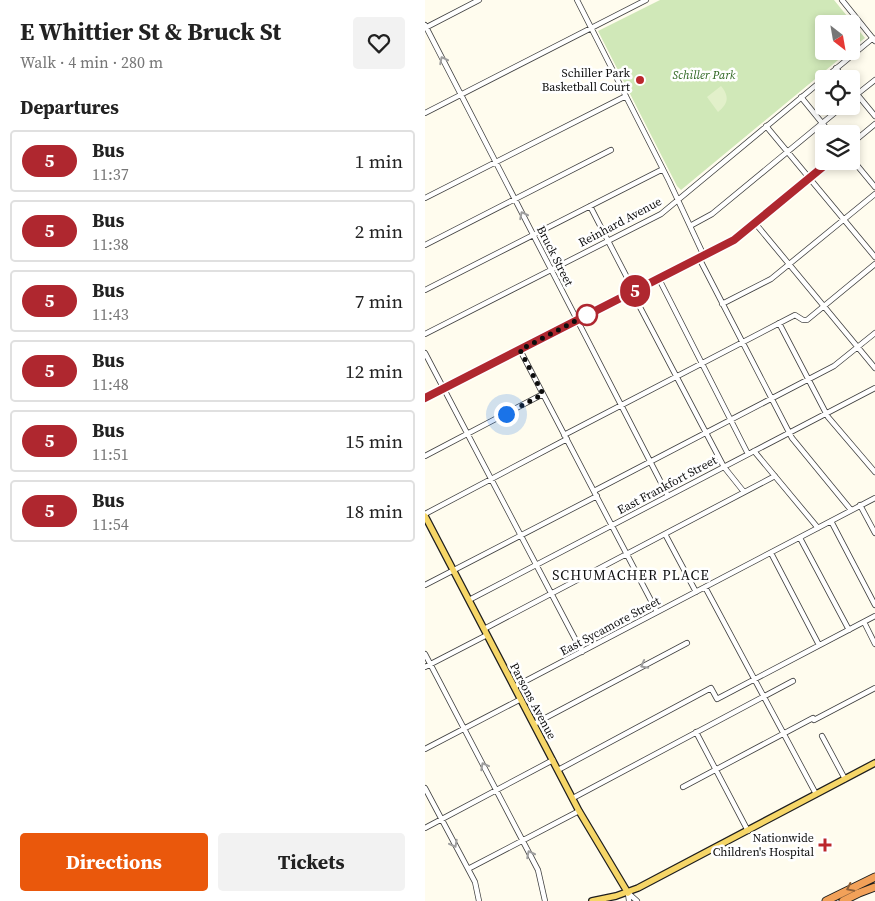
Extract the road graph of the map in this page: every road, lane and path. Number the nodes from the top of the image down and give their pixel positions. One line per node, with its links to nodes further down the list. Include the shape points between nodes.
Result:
1 (479, 0): 5 (street)
2 (577, 0): 6 (street)
3 (646, 0): 6 (street)
4 (842, 0): 7 (street)
5 (425, 26): 11 (street, Bruck Street, one-way to 5)
6 (591, 28): 11 (street); 12 (street)
7 (874, 39): 8 (street, Reinhard Avenue)
8 (836, 68): 13 (street, Reinhard Avenue)
9 (875, 80): 10 (street)
10 (860, 92)
11 (461, 94): 15 (street); 24 (street, Bruck Street)
12 (625, 96): 24 (street); 25 (street)
13 (801, 97): 18 (street); 20 (street, Reinhard Avenue)
14 (860, 98): 17 (street)
15 (425, 113)
16 (832, 115): 18 (street)
17 (875, 116)
18 (823, 123): 23 (street)
19 (875, 124): 21 (street)
20 (766, 126): 23 (street); 33 (street, Reinhard Avenue)
21 (860, 136)
22 (611, 150): 32 (street)
23 (788, 152): 28 (street); 37 (street, via 712,214)
24 (496, 163): 31 (street); 32 (street, Bruck Street)
25 (663, 169): 33 (street); 34 (street)
26 (860, 169): 29 (street)
27 (819, 170): 28 (street)
28 (810, 178): 35 (street); 36 (street)
29 (875, 187)
30 (875, 194): 35 (street)
31 (425, 198)
32 (515, 199): 38 (street, Bruck Street, one-way to 32); 40 (street)
33 (677, 200): 37 (street); 39 (street, Reinhard Avenue, via 661,214)
34 (590, 206): 38 (street); 39 (street)
35 (844, 220): 42 (street); 44 (street)
36 (755, 223): 41 (street, via 734,240); 44 (street)
37 (690, 226): 41 (street)
38 (533, 235): 46 (street, Bruck Street); 48 (street)
39 (608, 240): 46 (street, Reinhard Avenue); 49 (street)
40 (425, 245)
41 (704, 256): 43 (street)
42 (875, 257)
43 (699, 258): 47 (street); 50 (street)
44 (789, 264): 50 (street, via 767,281); 51 (street)
45 (875, 264): 51 (street)
46 (551, 270): 52 (street, Bruck Street); 55 (street, Reinhard Avenue)
47 (659, 279): 49 (street); 60 (street)
48 (425, 290)
49 (633, 292): 52 (street); 62 (street)
50 (722, 304): 56 (street)
51 (823, 306): 53 (street, via 807,320 795,315); 57 (street)
52 (577, 320): 58 (street); 69 (street, Bruck Street)
53 (779, 323): 56 (street); 63 (street)
54 (875, 333): 57 (street)
55 (425, 334)
56 (742, 342): 60 (street); 68 (street)
57 (858, 347): 61 (street); 63 (street, via 836,365)
58 (520, 350): 64 (street); 66 (street)
59 (425, 352): 64 (street)
60 (702, 363): 62 (street); 71 (street)
61 (875, 368)
62 (676, 377): 69 (street); 72 (street)
63 (808, 379): 68 (street); 70 (street)
64 (444, 388): 67 (street); 74 (street)
65 (875, 388): 70 (street, East Frankfort Street)
66 (543, 394): 74 (street); 75 (street)
67 (425, 398)
68 (771, 399): 71 (street); 73 (street)
69 (621, 405): 75 (street); 79 (street, Bruck Street)
70 (826, 414): 73 (street, East Frankfort Street); 81 (street)
71 (731, 420): 72 (street); 77 (street)
72 (705, 433): 79 (street); 80 (street)
73 (789, 433): 76 (street, East Frankfort Street); 90 (street)
74 (467, 434): 78 (street); 83 (street)
75 (566, 437): 83 (street); 84 (street)
76 (753, 451): 77 (street, East Frankfort Street); 82 (street)
77 (748, 454): 80 (street, East Frankfort Street)
78 (425, 456)
79 (650, 462): 84 (street); 87 (street, Bruck Street)
80 (724, 467): 85 (street); 87 (street, East Frankfort Street)
81 (875, 472)
82 (775, 476): 85 (street); 94 (street)
83 (491, 479): 91 (street); 97 (street)
84 (594, 491): 86 (street)
85 (744, 492): 96 (street)
86 (597, 496): 93 (street); 97 (street)
87 (668, 496): 93 (street, East Frankfort Street)
88 (875, 498): 89 (street, East Sycamore Street)
89 (860, 505): 90 (street, East Sycamore Street); 95 (street)
90 (851, 510): 92 (street, East Sycamore Street)
91 (425, 517): 102 (main road, Parsons Avenue)
92 (831, 521): 94 (street, East Sycamore Street); 108 (street)
93 (612, 525): 99 (street); 101 (street, East Frankfort Street)
94 (818, 528): 98 (street, East Sycamore Street)
95 (875, 533)
96 (665, 534): 99 (street); 105 (street)
97 (521, 536): 101 (street); 102 (street)
98 (800, 538): 100 (street, East Sycamore Street); 112 (street)
99 (627, 554): 106 (street); 109 (street)
100 (771, 554): 104 (street, East Sycamore Street); 116 (street)
101 (536, 565): 106 (street); 107 (street, East Frankfort Street)
102 (454, 571): 103 (street); 107 (main road, Parsons Avenue)
103 (425, 585)
104 (705, 587): 105 (street, East Sycamore Street); 121 (street)
105 (696, 592): 109 (street, East Sycamore Street)
106 (551, 594): 113 (street); 117 (street)
107 (469, 600): 113 (main road, Parsons Avenue)
108 (875, 606)
109 (657, 612): 117 (street, East Sycamore Street)
110 (875, 616): 111 (street)
111 (864, 622): 112 (street); 115 (street)
112 (849, 630): 116 (street)
113 (485, 632): 119 (street); 123 (main road, Parsons Avenue)
114 (687, 643): 127 (street, one-way to 127)
115 (875, 644)
116 (819, 645): 121 (street)
117 (582, 652): 123 (street, East Sycamore Street)
118 (425, 654): 119 (street)
119 (430, 664): 120 (street); 128 (street)
120 (425, 667)
121 (753, 680): 125 (street); 135 (street, via 717,699 711,688)
122 (793, 681): 125 (street)
123 (515, 687): 126 (main road, Parsons Avenue)
124 (875, 688): 130 (street)
125 (763, 697): 129 (street); 130 (street)
126 (521, 699): 127 (main road, Parsons Avenue); 128 (street)
127 (534, 724): 133 (main road, Parsons Avenue)
128 (464, 729): 132 (street); 140 (street, one-way to 128)
129 (696, 732): 136 (street); 142 (street)
130 (784, 734): 136 (street); 141 (street)
131 (822, 736): 137 (street)
132 (425, 749)
133 (553, 760): 135 (main road, Parsons Avenue); 140 (street)
134 (875, 763): 137 (main road)
135 (558, 770): 142 (main road, Parsons Avenue)
136 (716, 770): 138 (street); 146 (street)
137 (845, 779): 141 (main road)
138 (683, 787)
139 (425, 788): 144 (street)
140 (496, 790): 144 (street); 147 (street)
141 (816, 794): 146 (main road)
142 (573, 798): 143 (main road, Parsons Avenue)
143 (579, 811): 147 (street); 151 (main road, Parsons Avenue)
144 (441, 819): 145 (street); 148 (street, one-way to 148)
145 (425, 828)
146 (748, 831): 151 (main road)
147 (523, 840): 148 (street); 153 (street, one-way to 147, via 541,876)
148 (468, 869): 152 (street)
149 (875, 877): 157 (highway, one-way to 157)
150 (875, 887): 158 (highway)
151 (628, 893): 154 (main road); 155 (street, Parsons Avenue); 156 (street, Parsons Avenue)
152 (479, 901)
153 (545, 901)
154 (592, 901)
155 (629, 901)
156 (637, 901)
157 (826, 901)
158 (843, 901)

